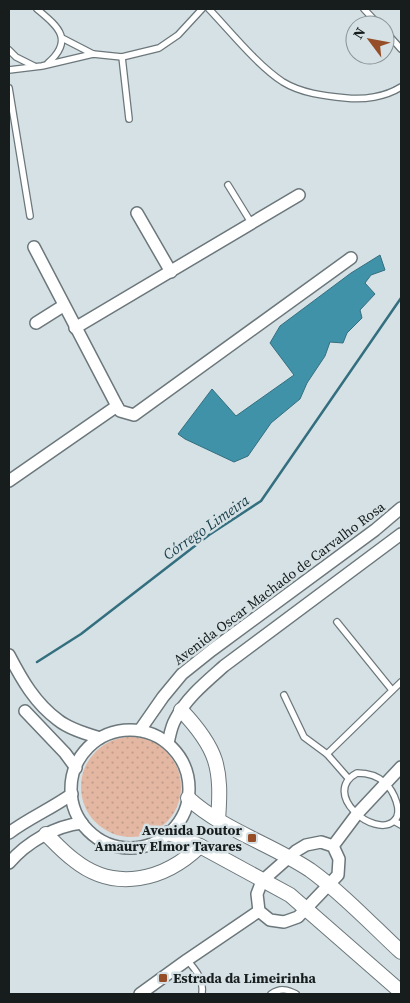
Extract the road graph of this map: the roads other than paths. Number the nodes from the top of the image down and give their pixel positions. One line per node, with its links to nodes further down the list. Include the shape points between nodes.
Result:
1 (37, 9): 4 (lane, via 58,27)
2 (202, 9): 7 (lane, via 178,35 159,48)
3 (209, 9): 11 (lane, via 260,63 283,82 319,96 362,100)
4 (62, 38): 6 (lane); 8 (lane, via 54,58)
5 (9, 50): 9 (lane)
6 (93, 54): 7 (lane); 8 (lane)
7 (122, 57): 13 (lane)
8 (46, 64): 9 (lane)
9 (35, 66): 10 (lane)
10 (9, 70)
11 (401, 87)
12 (9, 88): 17 (lane)
13 (129, 119)
14 (228, 185): 18 (lane)
15 (300, 195): 18 (street)
16 (137, 213): 21 (street)
17 (30, 216)
18 (252, 224): 21 (street)
19 (34, 247): 22 (street)
20 (351, 258): 25 (street, via 134,415 120,411)
21 (171, 272): 24 (street)
22 (63, 306): 23 (street); 24 (street)
23 (36, 323)
24 (75, 328): 25 (street)
25 (117, 406): 26 (street)
26 (9, 481)
27 (401, 508): 29 (street, Avenida Oscar Machado de Carvalho Rosa)
28 (401, 534): 31 (street)
29 (262, 612): 31 (street); 38 (street, Avenida Oscar Machado de Carvalho Rosa, via 182,674)
30 (337, 622): 34 (lane)
31 (274, 629): 36 (street, via 224,666 198,689)
32 (9, 656): 39 (street, via 38,702 59,721)
33 (401, 682): 34 (lane)
34 (392, 690): 41 (lane)
35 (284, 695): 41 (lane, via 304,737)
36 (181, 710): 40 (street); 49 (street, via 210,745 218,771)
37 (25, 711): 43 (street)
38 (140, 730): 39 (street, via 125,730); 40 (street)
39 (100, 738): 43 (street, via 85,751)
40 (168, 743): 47 (street, via 185,768)
41 (327, 754): 44 (lane)
42 (401, 767): 45 (street)
43 (76, 768): 46 (street)
44 (348, 778): 45 (lane, via 357,773 368,773); 48 (lane, via 344,788 346,800)
45 (385, 782): 48 (street); 50 (lane, via 398,804 398,816)
46 (72, 794): 51 (street); 53 (street)
47 (188, 798): 49 (street); 54 (street, via 184,813)
48 (357, 814): 50 (lane, via 374,825); 57 (street)
49 (218, 820): 58 (street)
50 (394, 821): 52 (lane)
51 (82, 823): 54 (street, via 92,834 120,847 150,844); 55 (street, via 68,824)
52 (401, 825)
53 (9, 833)
54 (168, 833): 56 (street)
55 (46, 834): 56 (street, via 75,861 100,875 132,880 160,874); 59 (street)
56 (200, 846): 60 (street)
57 (333, 846): 58 (street, via 320,842 306,845); 61 (street, via 338,860 338,875)
58 (288, 857): 60 (street); 61 (street)
59 (9, 863)
60 (262, 881): 62 (street, via 290,895); 63 (street, via 257,894)
61 (329, 886): 62 (street); 64 (street)
62 (306, 908): 63 (street, via 298,917 284,922 270,920); 66 (street)
63 (259, 911): 65 (street)
64 (401, 952)
65 (187, 960): 67 (street); 68 (lane, via 199,974)
66 (401, 992)
67 (141, 994)
68 (202, 994)
69 (271, 994): 70 (lane, via 277,990)
70 (296, 994)

